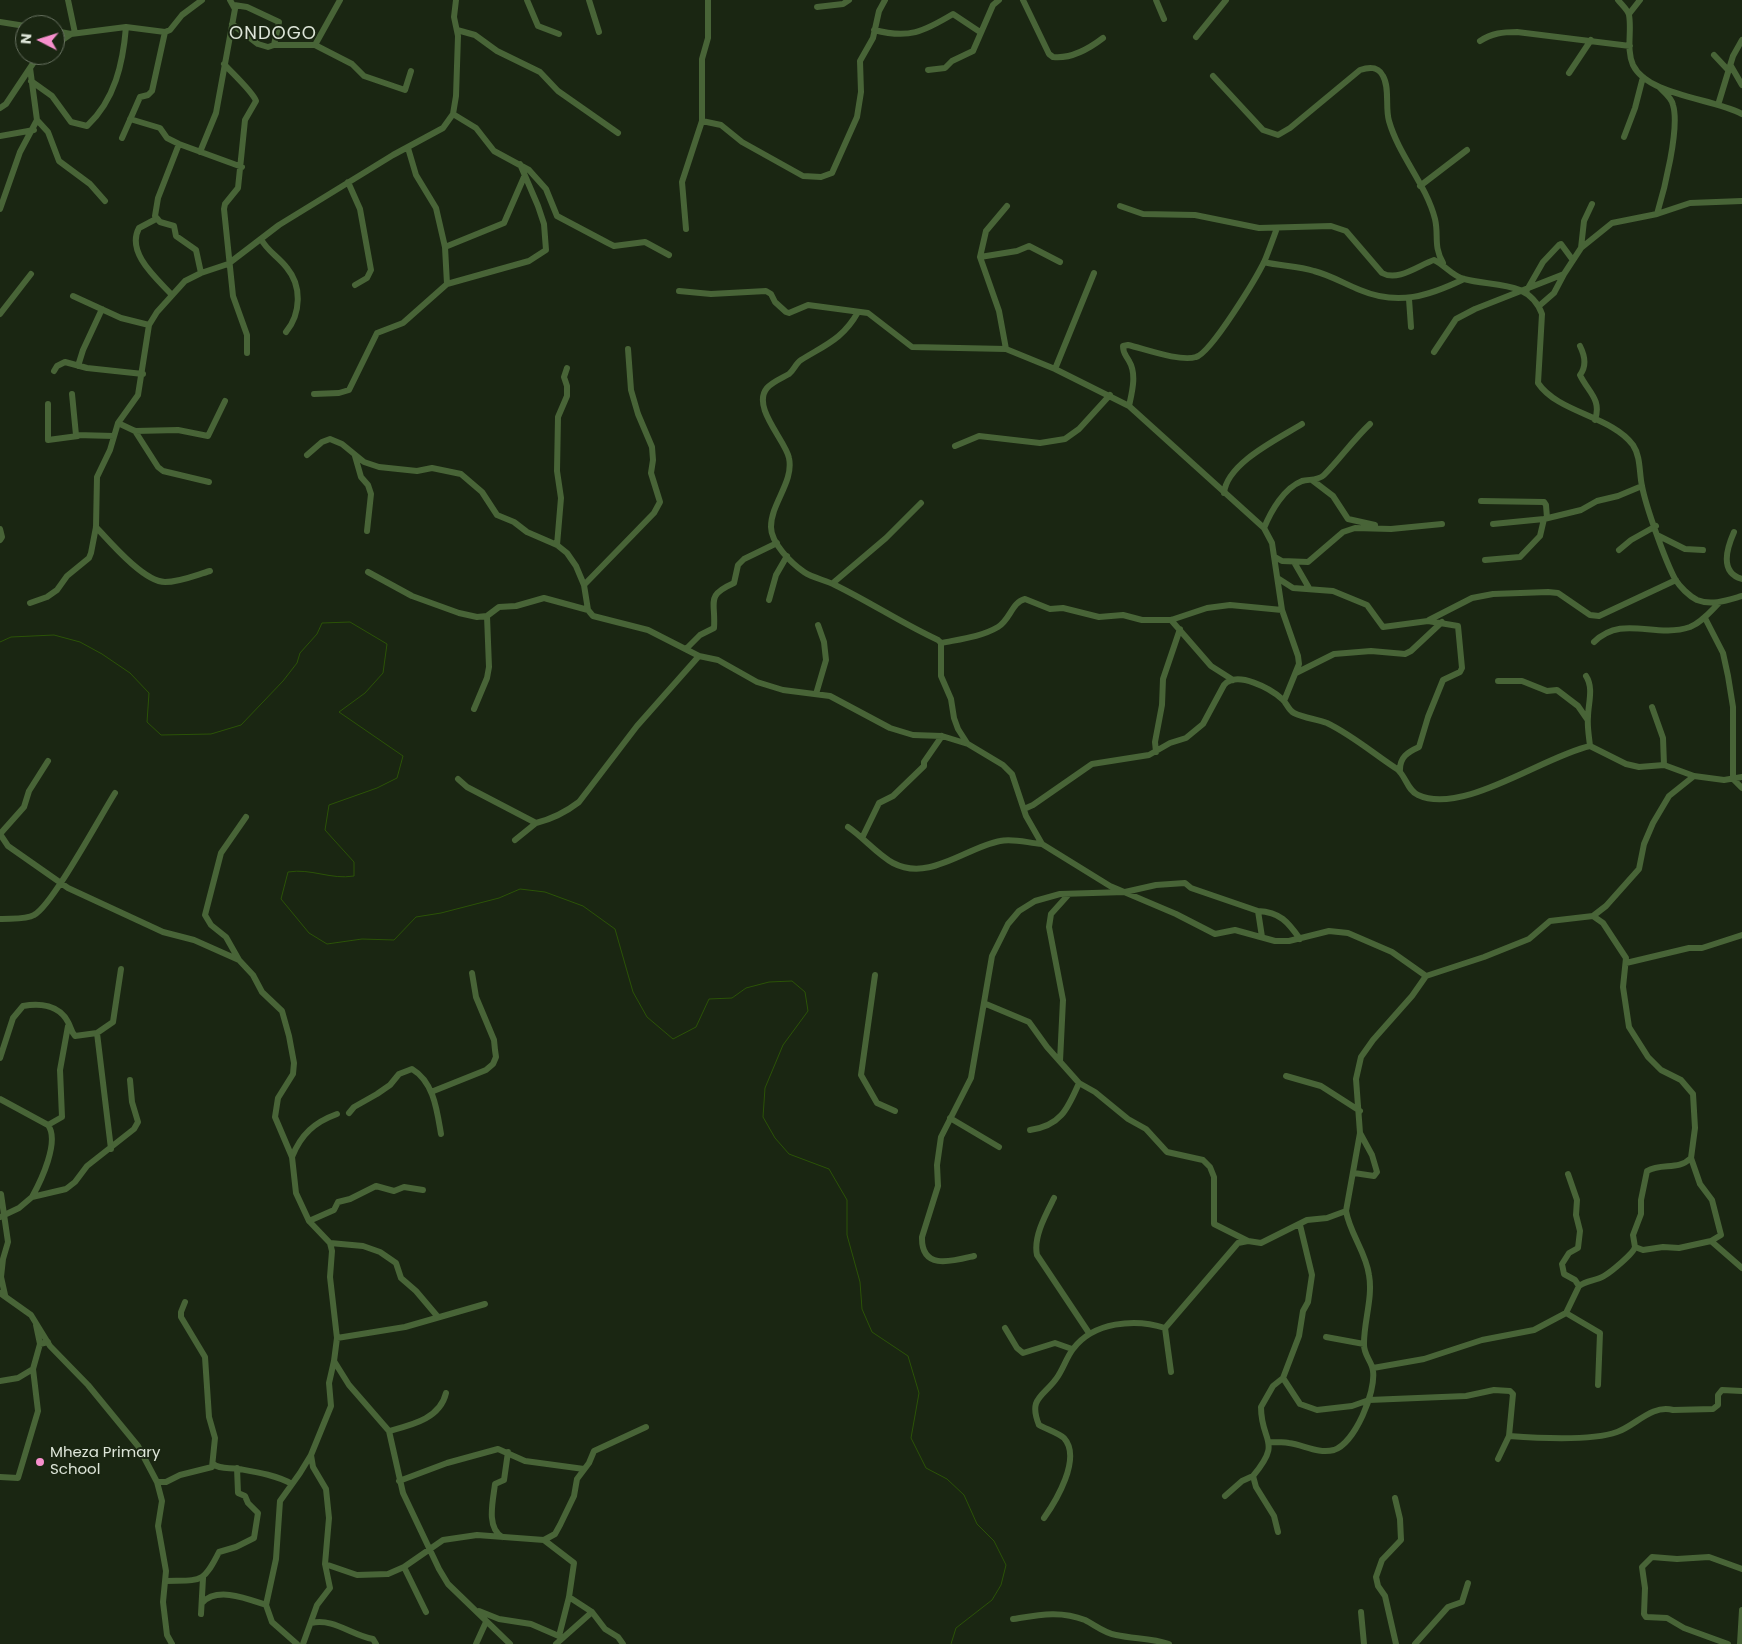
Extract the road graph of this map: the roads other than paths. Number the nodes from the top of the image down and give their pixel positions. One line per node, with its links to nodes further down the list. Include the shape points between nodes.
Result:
1 (68, 0): 30 (street)
2 (202, 0): 26 (street)
3 (340, 0): 39 (street)
4 (456, 0): 24 (street, via 454,17)
5 (527, 0): 31 (street, via 538,26)
6 (589, 0): 27 (street)
7 (708, 0): 60 (street, via 708,38 701,66)
8 (848, 0): 17 (street, via 843,4)
9 (886, 0): 25 (street)
10 (999, 0): 28 (street, via 993,4)
11 (1023, 0): 33 (street, via 1049,54 1054,57 1069,56 1094,46)
12 (1156, 0): 19 (street)
13 (1226, 0): 32 (street)
14 (1618, 0): 18 (street)
15 (1640, 0): 18 (street)
16 (232, 3): 22 (street); 38 (street, via 279,22)
17 (817, 7)
18 (1629, 14): 40 (street)
19 (1164, 19)
20 (0, 22): 21 (street)
21 (15, 24)
22 (232, 24): 38 (street, via 258,44); 42 (street)
23 (126, 27): 26 (street); 30 (street); 51 (street, via 124,57 113,88 99,115 87,126 71,122 52,96)
24 (457, 30): 56 (street, via 458,56); 62 (street, via 475,35 498,51 540,72 558,91)
25 (874, 30): 28 (street, via 897,36 916,33 953,14); 60 (street, via 860,61 860,109 832,173 821,177 803,176 742,142 721,125)
26 (165, 32): 58 (street, via 152,92 140,97)
27 (599, 32)
28 (980, 32): 46 (street, via 972,51 945,68)
29 (65, 33): 30 (street)
30 (73, 34): 34 (street)
31 (559, 34)
32 (1196, 37)
33 (1104, 38)
34 (65, 39)
35 (1591, 40): 37 (street, via 1501,32); 40 (street); 48 (street)
36 (1742, 40): 45 (street)
37 (1480, 41)
38 (274, 45): 39 (street)
39 (315, 45): 47 (street, via 352,64 364,76 405,90)
40 (1630, 46): 50 (street, via 1633,65)
41 (1714, 55): 45 (street)
42 (224, 64): 69 (street, via 216,113); 71 (street, via 252,92 256,101 245,120)
43 (32, 65): 44 (street)
44 (30, 68): 51 (street); 55 (street)
45 (1730, 68): 52 (street, via 1738,73); 54 (street)
46 (928, 70)
47 (411, 71)
48 (1569, 73)
49 (1213, 76): 74 (street, via 1263,130 1278,135 1360,70 1377,69 1386,84 1389,121)
50 (1643, 77): 53 (street); 64 (street)
51 (31, 81): 59 (street)
52 (1742, 85)
53 (1658, 86): 54 (street); 81 (street, via 1672,100 1674,114 1668,177)
54 (1718, 106): 57 (street)
55 (0, 108)
56 (452, 114): 67 (street, via 436,134); 70 (street, via 476,128 494,151)
57 (1742, 114)
58 (130, 119): 65 (street); 66 (street, via 160,128 167,138)
59 (37, 120): 61 (street); 75 (street, via 48,132 59,161 90,184)
60 (702, 121): 84 (street, via 682,182)
61 (34, 130): 63 (street); 80 (street, via 20,152)
62 (618, 133)
63 (0, 136)
64 (1624, 137)
65 (122, 138)
66 (179, 144): 69 (street); 82 (street, via 158,198)
67 (408, 148): 73 (street); 86 (street, via 416,175 436,208)
68 (1466, 150): 74 (street)
69 (200, 152): 71 (street)
70 (520, 164): 72 (street); 88 (street, via 546,189 554,213 574,226 614,246 646,242)
71 (242, 167): 94 (street, via 238,188 224,209)
72 (524, 177): 86 (street, via 504,223); 100 (street, via 541,215 546,250 529,261)
73 (348, 182): 85 (street); 101 (street, via 360,208 371,270 368,278)
74 (1420, 186): 93 (street, via 1435,219 1436,251)
75 (105, 201)
76 (1742, 201): 81 (street, via 1690,203)
77 (1592, 204): 87 (street, via 1584,221)
78 (1007, 206): 89 (street, via 986,231)
79 (1120, 206): 83 (street, via 1143,214 1195,215 1259,228)
80 (0, 209)
81 (1657, 214): 87 (street, via 1612,223)
82 (156, 219): 95 (street, via 174,226 176,236 196,250); 104 (street, via 139,228 135,248)
83 (1277, 228): 92 (street); 93 (street, via 1331,226 1346,231 1387,276 1398,275 1434,260)
84 (686, 229)
85 (261, 239): 94 (street); 113 (street, via 287,268 296,285 296,316)
86 (445, 247): 100 (street)
87 (1581, 248): 90 (street)
88 (669, 254)
89 (980, 257): 91 (street, via 1029,246); 116 (street, via 999,310)
90 (1572, 259): 98 (street); 103 (street, via 1558,244)
91 (1060, 262)
92 (1264, 262): 106 (street, via 1313,270 1386,299); 129 (street, via 1230,318 1206,350 1196,357 1179,358 1123,346 1132,369)
93 (1443, 263): 99 (street, via 1454,275)
94 (228, 264): 95 (street); 118 (street, via 247,335)
95 (201, 272): 104 (street)
96 (1094, 273): 121 (street)
97 (31, 274): 110 (street)
98 (1564, 274): 103 (street); 107 (street, via 1554,293)
99 (1464, 279): 103 (street, via 1502,283); 106 (street, via 1436,293)
100 (447, 284): 125 (street, via 403,323 377,333 349,390)
101 (355, 285)
102 (678, 291): 109 (street, via 719,294 766,291 789,313 808,305)
103 (1525, 291): 107 (street); 117 (street, via 1456,319)
104 (171, 294): 111 (street)
105 (73, 296): 108 (street)
106 (1408, 299): 112 (street)
107 (1539, 306): 130 (street, via 1542,323 1538,383 1560,401)
108 (102, 309): 111 (street, via 121,318); 119 (street, via 82,350)
109 (858, 312): 116 (street, via 874,316 912,347); 158 (street, via 841,335 800,361 764,393 771,425 790,458 785,486 771,526)
110 (0, 314)
111 (149, 324): 123 (street)
112 (1411, 327)
113 (286, 332)
114 (1580, 346): 130 (street, via 1585,370 1580,375 1597,400)
115 (628, 349): 172 (street, via 631,390 652,447 650,473 660,502 654,513)
116 (1006, 349): 121 (street)
117 (1434, 352)
118 (247, 353)
119 (78, 366): 122 (street, via 64,362); 123 (street)
120 (567, 368): 159 (street, via 564,377 566,396 558,417 557,471 561,498)
121 (1055, 369): 126 (street)
122 (54, 372)
123 (142, 374): 131 (street, via 135,401)
124 (72, 394): 135 (street)
125 (314, 394)
126 (1110, 395): 129 (street); 137 (street, via 1079,429 1065,439 1040,443 979,436)
127 (225, 401): 134 (street, via 208,436 178,430)
128 (48, 404): 135 (street, via 48,440)
129 (1129, 406): 143 (street)
130 (1595, 420): 142 (street, via 1621,434 1634,446)
131 (118, 424): 134 (street); 136 (street)
132 (1302, 424): 143 (street, via 1243,462 1230,474)
133 (1370, 424): 140 (street, via 1323,477)
134 (135, 431): 141 (street, via 163,471)
135 (78, 436): 136 (street)
136 (114, 436): 150 (street, via 97,477)
137 (954, 446)
138 (307, 455): 139 (street, via 330,439 342,444)
139 (355, 456): 154 (street, via 361,477 371,489); 159 (street, via 379,468 417,471 432,468 457,472 482,492 497,515)
140 (1312, 480): 151 (street, via 1290,489); 152 (street, via 1332,496 1348,519)
141 (209, 482)
142 (1642, 486): 146 (street, via 1581,510); 149 (street)
143 (1224, 493): 151 (street)
144 (1481, 501): 146 (street, via 1544,502)
145 (921, 503): 171 (street)
146 (1545, 519): 148 (street); 164 (street, via 1540,536 1520,557)
147 (1442, 524): 152 (street)
148 (1493, 524)
149 (1656, 526): 156 (street); 160 (street)
150 (96, 528): 166 (street, via 154,580 172,581); 176 (street, via 89,558 67,576 57,590)
151 (1264, 528): 163 (street)
152 (1391, 528): 165 (street, via 1343,532 1308,562)
153 (0, 529): 157 (street)
154 (367, 531)
155 (1734, 532): 169 (street, via 1726,549 1726,562 1733,574)
156 (1659, 536): 161 (street, via 1685,549); 170 (street)
157 (0, 540)
158 (777, 544): 162 (street); 189 (street, via 738,565 734,583 713,596 714,628 700,635)
159 (557, 545): 172 (street, via 572,559)
160 (1619, 550)
161 (1703, 550)
162 (787, 556): 171 (street, via 804,572); 175 (street, via 776,575)
163 (1275, 557): 165 (street); 168 (street)
164 (1485, 560)
165 (1294, 562): 173 (street)
166 (210, 571)
167 (368, 572): 180 (street, via 412,596 459,614)
168 (1279, 579): 173 (street, via 1293,588); 179 (street)
169 (1742, 579)
170 (1676, 580): 177 (street, via 1696,599); 183 (street, via 1599,616 1590,615 1558,593 1548,592 1472,598)
171 (833, 583): 188 (street)
172 (584, 585): 178 (street)
173 (1308, 588): 183 (street, via 1333,591 1367,606 1379,624 1387,628)
174 (1742, 596): 177 (street)
175 (769, 600)
176 (30, 602)
177 (1720, 602): 181 (street)
178 (588, 610): 180 (street, via 544,598 499,607); 189 (street, via 593,616 648,630)
179 (1282, 610): 182 (street, via 1230,605 1207,608); 191 (street, via 1298,656)
180 (487, 616): 198 (street, via 489,668)
181 (1704, 618): 187 (street, via 1690,626 1659,632 1618,628 1609,630); 210 (street, via 1723,653 1728,676 1733,707)
182 (1171, 620): 186 (street); 188 (street, via 1142,620 1123,615 1099,617 1063,608 1046,608 1025,599 1018,602 1000,626 971,638)
183 (1428, 621): 184 (street)
184 (1442, 622): 191 (street, via 1405,654 1334,654); 206 (street, via 1458,626 1462,668 1443,680 1419,747 1409,751)
185 (818, 625): 195 (street, via 826,660)
186 (1180, 628): 193 (street, via 1212,666); 203 (street, via 1163,679)
187 (1594, 642)
188 (941, 644): 201 (street, via 941,676 958,729)
189 (687, 648): 190 (street)
190 (699, 656): 195 (street, via 718,660 757,682 783,690); 215 (street, via 637,726 579,802 560,815)
191 (1296, 673): 196 (street)
192 (1586, 676): 199 (street, via 1590,690)
193 (1233, 680): 196 (street, via 1260,684); 203 (street, via 1224,685 1203,724 1194,733)
194 (1498, 681): 199 (street, via 1522,681 1547,691 1557,690 1578,706)
195 (816, 694): 200 (street, via 837,700 890,728 913,735)
196 (1284, 701): 206 (street, via 1295,714 1329,724)
197 (1652, 707): 205 (street, via 1663,738)
198 (474, 709)
199 (1587, 719): 202 (street)
200 (942, 736): 201 (street); 217 (street, via 918,775 880,803)
201 (968, 744): 213 (street, via 1008,769)
202 (1590, 746): 205 (street, via 1626,764 1639,767); 206 (street, via 1501,784 1456,798 1435,800 1418,795)
203 (1156, 752): 213 (street, via 1092,764)
204 (48, 761): 220 (street, via 29,790 24,807 0,834 8,846)
205 (1664, 765): 207 (street)
206 (1400, 772)
207 (1694, 776): 210 (street); 224 (street, via 1676,789 1661,810 1644,844 1639,870)
208 (1742, 777): 210 (street)
209 (458, 779): 215 (street, via 467,787)
210 (1733, 779): 211 (street)
211 (1742, 788)
212 (115, 793): 220 (street)
213 (1024, 809): 219 (street)
214 (246, 817): 229 (street, via 221,853 205,907 207,921 226,937)
215 (536, 823): 218 (street)
216 (848, 827): 217 (street)
217 (863, 836): 219 (street, via 891,862 913,869 934,866 999,841)
218 (515, 840)
219 (1042, 844): 221 (street)
220 (60, 884): 225 (street, via 33,916); 229 (street, via 163,932 194,940)
221 (1125, 892): 222 (street); 223 (street, via 1186,883 1191,888); 227 (street, via 1215,934 1236,930)
222 (1069, 894): 235 (street, via 1035,901 1019,911 1008,924 992,956); 239 (street, via 1051,914 1048,927 1063,1000)
223 (1258, 912): 227 (street); 228 (street, via 1276,914 1285,919)
224 (1593, 916): 230 (street, via 1603,923 1622,950); 234 (street, via 1550,921 1529,939)
225 (0, 919)
226 (1742, 936): 230 (street, via 1702,948 1688,948)
227 (1262, 937): 228 (street, via 1282,941)
228 (1300, 939): 234 (street, via 1329,931 1348,933 1392,952)
229 (239, 960): 256 (street, via 253,974 265,996 282,1011 290,1036 293,1074 278,1098 274,1117)
230 (1626, 963): 257 (street, via 1622,987 1629,1027 1648,1057 1666,1074 1682,1080 1693,1094 1695,1128)
231 (121, 969): 237 (street, via 113,1022)
232 (472, 973): 243 (street, via 476,997 494,1040 496,1057 486,1070)
233 (876, 975): 246 (street, via 861,1075 877,1103)
234 (1426, 976): 245 (street, via 1361,1057 1356,1078)
235 (986, 1004): 239 (street, via 1029,1022); 249 (street, via 971,1078)
236 (68, 1022): 237 (street, via 75,1036); 238 (street, via 47,1005 17,1009); 250 (street, via 60,1070 62,1117)
237 (97, 1033): 255 (street)
238 (0, 1058)
239 (1060, 1061): 242 (street)
240 (1286, 1076): 245 (street, via 1321,1086)
241 (130, 1080): 255 (street, via 138,1122)
242 (1079, 1083): 251 (street, via 1059,1120); 268 (street, via 1146,1129 1167,1152 1203,1160 1214,1177 1214,1224)
243 (431, 1092): 247 (street, via 417,1072 407,1069 390,1085); 253 (street)
244 (0, 1100): 250 (street)
245 (1360, 1110): 252 (street)
246 (895, 1111)
247 (349, 1112)
248 (337, 1114): 256 (street, via 310,1128)
249 (950, 1118): 254 (street); 273 (street, via 941,1136 938,1186 926,1221 922,1246 926,1256 936,1260 952,1261)
250 (48, 1125): 262 (street, via 52,1136 47,1163)
251 (1030, 1130)
252 (1360, 1133): 258 (street); 258 (street, via 1377,1172 1374,1176)
253 (441, 1134)
254 (999, 1147)
255 (111, 1149): 262 (street, via 87,1166 66,1189)
256 (292, 1157): 266 (street, via 296,1193)
257 (1691, 1158): 269 (street, via 1700,1184 1712,1200 1721,1234); 271 (street, via 1679,1166 1658,1166 1647,1171 1640,1200 1641,1214 1633,1235)
258 (1354, 1173): 264 (street)
259 (1568, 1174): 276 (street, via 1577,1200 1580,1231 1578,1248 1566,1256 1562,1268 1564,1274)
260 (423, 1190): 266 (street, via 404,1188 394,1191 376,1186 338,1202 334,1210)
261 (1, 1194): 265 (street)
262 (32, 1197): 265 (street)
263 (1054, 1198): 285 (street, via 1044,1220 1036,1247 1037,1255)
264 (1346, 1211): 267 (street, via 1327,1218 1314,1218); 290 (street, via 1370,1277)
265 (2, 1216): 277 (street, via 8,1242 3,1259)
266 (309, 1221): 270 (street)
267 (1300, 1225): 268 (street, via 1261,1243); 296 (street, via 1312,1275 1303,1324)
268 (1248, 1241): 284 (street, via 1238,1242)
269 (1711, 1241): 272 (street, via 1679,1248); 275 (street)
270 (330, 1243): 281 (street, via 363,1246 380,1252 396,1263 401,1278); 287 (street)
271 (1635, 1247): 272 (street); 274 (street)
272 (1646, 1250): 274 (street)
273 (974, 1256)
274 (1630, 1256): 276 (street, via 1604,1276)
275 (1742, 1268)
276 (1579, 1286): 280 (street)
277 (2, 1294): 282 (street, via 23,1307)
278 (185, 1302): 310 (street, via 182,1317 205,1357 209,1417 215,1438)
279 (485, 1304): 281 (street)
280 (1566, 1313): 293 (street, via 1534,1330 1482,1340 1424,1359); 298 (street, via 1600,1333)
281 (438, 1317): 287 (street, via 405,1327)
282 (36, 1322): 288 (street); 289 (street)
283 (1005, 1328): 291 (street, via 1016,1348 1023,1353 1055,1343)
284 (1165, 1328): 285 (street, via 1136,1322 1116,1324); 295 (street)
285 (1089, 1333): 291 (street)
286 (1326, 1337): 290 (street)
287 (337, 1338): 292 (street)
288 (48, 1342): 289 (street); 317 (street, via 138,1446)
289 (40, 1344): 294 (street)
290 (1364, 1344): 293 (street, via 1365,1356)
291 (1072, 1349): 321 (street, via 1064,1367 1045,1389 1035,1409 1040,1426 1064,1438 1070,1460 1063,1487)
292 (334, 1361): 303 (street, via 349,1386); 307 (street, via 329,1383 331,1406)
293 (1373, 1368): 301 (street)
294 (33, 1370): 297 (street, via 18,1378); 315 (street, via 38,1411 18,1478)
295 (1172, 1372)
296 (1283, 1378): 301 (street, via 1295,1398 1307,1407 1332,1410); 305 (street, via 1260,1407)
297 (0, 1381)
298 (1598, 1385)
299 (1742, 1391): 304 (street, via 1722,1390 1718,1395 1718,1405 1713,1409 1667,1408 1642,1417 1616,1433 1576,1437)
300 (446, 1393): 303 (street, via 443,1404 431,1415 416,1424)
301 (1369, 1400): 304 (street, via 1466,1396 1506,1389 1513,1394); 305 (street, via 1352,1432 1334,1450 1318,1451 1289,1443)
302 (646, 1427): 313 (street, via 594,1450)
303 (389, 1431): 316 (street)
304 (1509, 1436): 308 (street)
305 (1270, 1442): 314 (street, via 1266,1458)
306 (508, 1452): 313 (street, via 526,1461); 316 (street, via 498,1449 485,1451); 323 (street, via 504,1480 495,1484 492,1510 494,1529)
307 (311, 1455): 309 (street); 311 (street)
308 (1498, 1459)
309 (306, 1463): 311 (street); 318 (street)
310 (213, 1464): 312 (street, via 223,1469); 317 (street, via 209,1469)
311 (313, 1467): 326 (street, via 326,1489 329,1518)
312 (238, 1468): 318 (street, via 282,1478); 329 (street, via 238,1493 245,1496 258,1512 256,1534 253,1539 219,1552)
313 (584, 1469): 324 (street, via 555,1534)
314 (1253, 1476): 319 (street); 322 (street, via 1274,1516)
315 (0, 1477)
316 (399, 1481): 325 (street)
317 (157, 1482): 330 (street, via 161,1494 158,1526)
318 (292, 1484): 334 (street, via 280,1501 276,1559)
319 (1225, 1496)
320 (1396, 1498): 355 (street, via 1401,1540 1382,1560 1376,1577 1385,1596)
321 (1044, 1518)
322 (1278, 1532)
323 (502, 1537): 324 (street); 325 (street, via 456,1537)
324 (544, 1540): 332 (street, via 573,1560)
325 (428, 1549): 327 (street); 335 (street, via 448,1584)
326 (325, 1564): 327 (street, via 357,1575 388,1574); 343 (street, via 330,1588)
327 (404, 1567): 337 (street)
328 (1742, 1569): 357 (street, via 1709,1556 1652,1558 1642,1567 1646,1617 1667,1618 1684,1628)
329 (203, 1578): 330 (street); 333 (street)
330 (166, 1581): 345 (street, via 163,1602 167,1635)
331 (1468, 1583): 356 (street, via 1462,1602 1448,1607)
332 (569, 1597): 338 (street); 344 (street)
333 (202, 1603): 334 (street, via 208,1596 234,1595); 340 (street)
334 (266, 1605): 346 (street, via 272,1622)
335 (475, 1609): 342 (street); 344 (street, via 499,1619 531,1624)
336 (1742, 1610): 358 (street)
337 (426, 1612)
338 (592, 1612): 344 (street); 352 (street)
339 (1361, 1612): 354 (street)
340 (201, 1614)
341 (1013, 1619): 353 (street, via 1064,1614 1083,1619 1114,1635)
342 (486, 1622): 349 (street); 350 (street)
343 (311, 1623): 347 (street); 348 (street, via 331,1622)
344 (560, 1636): 351 (street)
345 (172, 1644)
346 (297, 1644)
347 (303, 1644)
348 (376, 1644)
349 (476, 1644)
350 (510, 1644)
351 (556, 1644)
352 (623, 1644)
353 (1169, 1644)
354 (1364, 1644)
355 (1396, 1644)
356 (1415, 1644)
357 (1728, 1644)
358 (1740, 1644)

